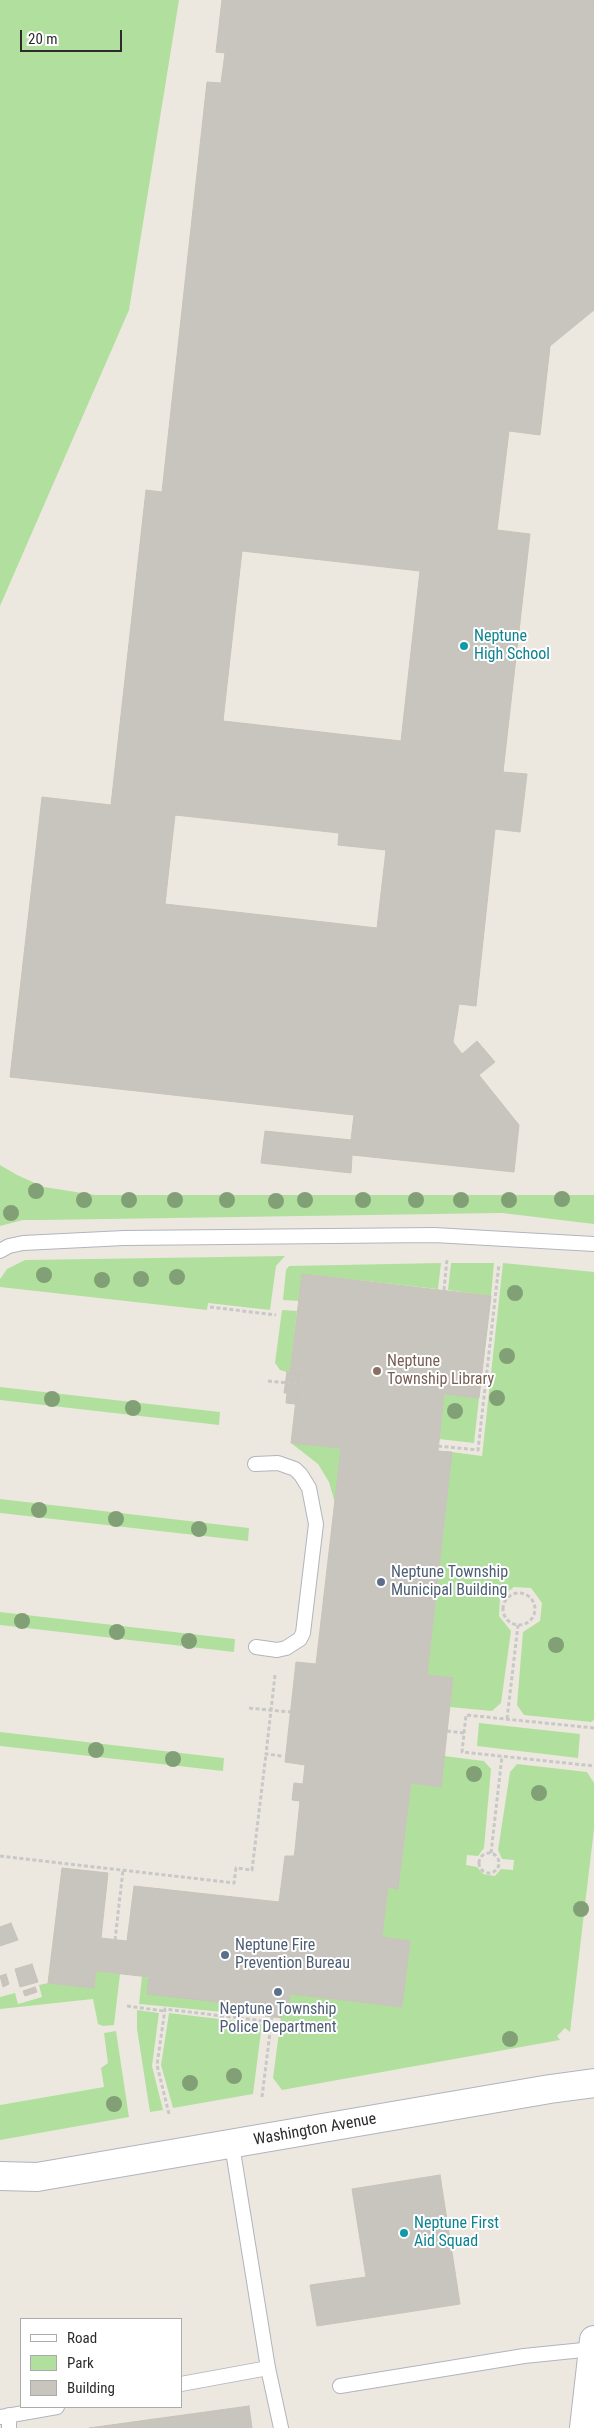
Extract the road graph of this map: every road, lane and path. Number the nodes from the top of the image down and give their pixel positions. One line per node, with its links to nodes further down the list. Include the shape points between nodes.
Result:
1 (594, 1244): 2 (lane, via 434,1235 134,1238 23,1243)
2 (0, 1250)
3 (447, 1258): 5 (path)
4 (499, 1258): 10 (path, via 478,1450)
5 (444, 1290)
6 (210, 1308): 7 (path)
7 (276, 1315)
8 (268, 1381): 9 (path)
9 (297, 1384)
10 (438, 1446)
11 (255, 1464): 13 (lane, via 278,1463 301,1474 309,1488 316,1524 303,1633 300,1639 286,1648)
12 (518, 1625): 12 (path, via 531,1620 536,1611 530,1598 522,1594 509,1597 504,1605 506,1618); 18 (path)
13 (256, 1647)
14 (276, 1665): 16 (path)
15 (250, 1708): 16 (path)
16 (271, 1710): 17 (path); 22 (path)
17 (290, 1712)
18 (507, 1719): 19 (path); 21 (path, via 466,1715)
19 (594, 1728)
20 (447, 1731): 21 (path)
21 (464, 1733): 24 (path, via 462,1752)
22 (266, 1754): 23 (path); 28 (path, via 252,1870 236,1868 234,1883)
23 (282, 1756)
24 (502, 1756): 25 (path); 26 (path)
25 (594, 1766)
26 (491, 1853): 26 (path, via 482,1856 480,1861 486,1872 492,1872 499,1865 497,1856)
27 (0, 1856): 28 (path)
28 (123, 1870): 29 (path)
29 (115, 1940)
30 (127, 2006): 32 (path)
31 (273, 2008): 33 (path)
32 (164, 2011): 33 (path); 36 (path, via 157,2065)
33 (272, 2022): 35 (path)
34 (594, 2084): 37 (street, Washington Avenue, via 550,2088)
35 (262, 2097)
36 (169, 2114)
37 (232, 2145): 39 (street, Washington Avenue); 42 (lane)
38 (0, 2176): 39 (street, Washington Avenue)
39 (37, 2178): 40 (street, Washington Avenue)
40 (0, 2192)
41 (594, 2344): 44 (lane); 48 (street)
42 (268, 2368): 43 (lane); 47 (lane)
43 (182, 2384)
44 (340, 2386)
45 (52, 2408): 46 (lane)
46 (6, 2420)
47 (280, 2428)
48 (584, 2428)

